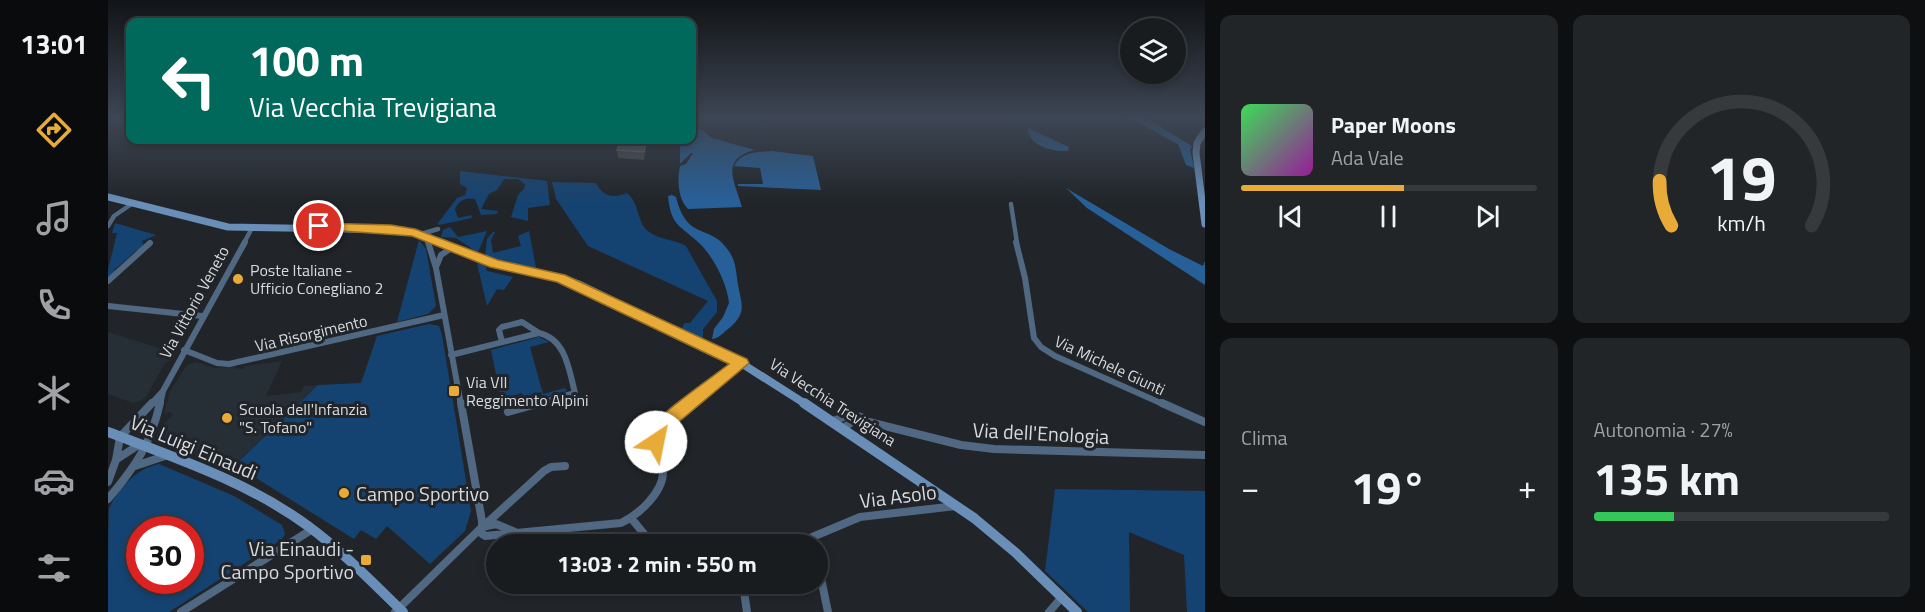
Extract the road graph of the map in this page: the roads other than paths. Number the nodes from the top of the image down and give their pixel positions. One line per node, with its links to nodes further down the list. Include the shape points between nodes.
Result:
1 (1197, 147): 5 (street)
2 (108, 197): 3 (street, Via Vecchia Trevigiana)
3 (134, 202): 6 (street, via 114,216); 7 (street, Via Vecchia Trevigiana, via 218,225)
4 (1011, 204): 25 (street, Via Michele Giunti, via 1038,344 1055,356)
5 (1205, 224)
6 (108, 226)
7 (252, 228): 9 (street, Via Vecchia Trevigiana, via 391,229); 17 (street, Via Vittorio Veneto)
8 (438, 229): 9 (street, Via Vecchia Trevigiana)
9 (424, 236): 11 (street, Via Vecchia Trevigiana); 12 (street)
10 (150, 243): 14 (street)
11 (450, 246): 12 (street, via 436,248); 13 (street, via 438,258); 22 (street, Via Vecchia Trevigiana, via 495,264 570,281)
12 (432, 253): 13 (street)
13 (436, 268): 16 (street)
14 (108, 281)
15 (108, 306): 17 (street)
16 (444, 315): 20 (street, Via Risorgimento, via 229,364); 21 (street)
17 (202, 316): 20 (street, Via Vittorio Veneto)
18 (539, 333): 19 (street); 19 (street, via 522,322 502,327); 24 (street, via 557,341 575,393)
19 (502, 342): 21 (street)
20 (184, 350): 23 (street, Via Vittorio Veneto)
21 (451, 356): 41 (street)
22 (741, 363): 27 (street, Via Vecchia Trevigiana); 39 (street, via 658,430 662,486)
23 (164, 391): 29 (street, Via Vittorio Veneto); 30 (street, Via Vittorio Veneto, via 155,425)
24 (508, 412)
25 (1205, 422)
26 (878, 423): 27 (street, Via dell'Enologia, via 857,419); 27 (street, Via dell'Enologia, via 849,415); 32 (street, Via dell'Enologia, via 994,450)
27 (838, 424): 38 (street, Via Vecchia Trevigiana)
28 (108, 432): 29 (street, Via Luigi Einaudi)
29 (120, 437): 30 (street, Via Luigi Einaudi); 33 (street)
30 (143, 445): 31 (street, Via Luigi Einaudi); 33 (street); 35 (street, Via Vittorio Veneto)
31 (170, 455): 35 (street); 40 (street, Via Luigi Einaudi, via 238,485)
32 (1205, 455)
33 (116, 460): 36 (street)
34 (565, 466): 41 (street, via 544,471)
35 (135, 467): 37 (street, Via Vittorio Veneto)
36 (108, 482)
37 (108, 499)
38 (958, 506): 44 (street, Via Asolo, via 860,517); 47 (street, Via Vecchia Trevigiana)
39 (631, 518): 42 (street, via 621,523); 43 (street)
40 (311, 530): 48 (street, Via Luigi Einaudi); 49 (street)
41 (479, 532): 42 (street, via 485,536); 42 (street, via 491,523); 48 (street)
42 (516, 533)
43 (644, 534)
44 (825, 534)
45 (744, 594): 50 (street)
46 (824, 594): 51 (street)
47 (1062, 597): 52 (street); 53 (street, Via Vecchia Trevigiana)
48 (399, 611)
49 (181, 612)
50 (747, 612)
51 (828, 612)
52 (1049, 612)
53 (1077, 612)

